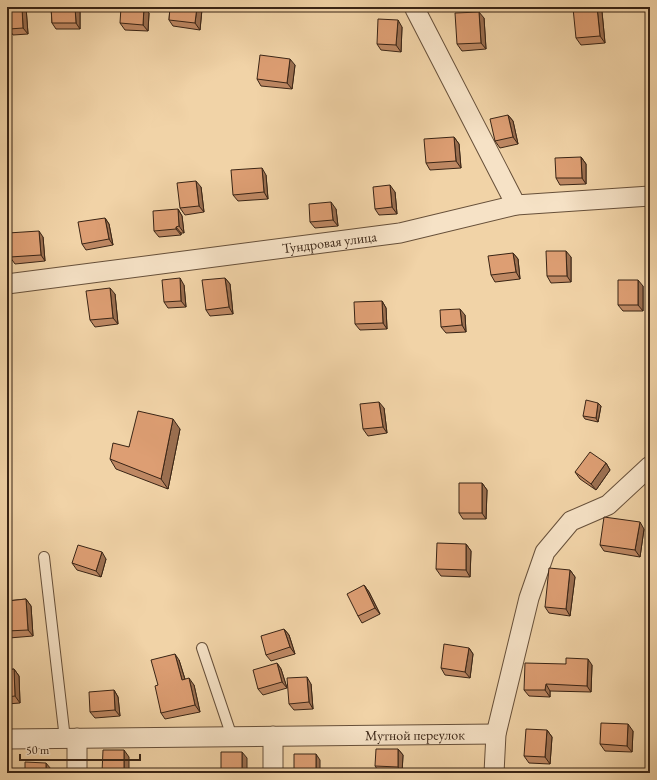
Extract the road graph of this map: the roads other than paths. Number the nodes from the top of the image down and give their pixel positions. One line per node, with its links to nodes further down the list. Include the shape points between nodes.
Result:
1 (418, 8): 3 (street)
2 (650, 196): 3 (street, Тундровая улица)
3 (516, 205): 4 (street, Тундровая улица, via 400,233)
4 (7, 284)
5 (650, 466): 8 (street, via 608,505 571,521 545,552 529,598)
6 (44, 557): 11 (lane)
7 (202, 648): 10 (lane)
8 (496, 734): 9 (street, Мутной переулок); 15 (street)
9 (273, 736): 10 (street, Мутной переулок); 14 (street)
10 (232, 737): 11 (street, Мутной переулок)
11 (71, 738): 12 (street, Мутной переулок); 13 (street)
12 (7, 739)
13 (77, 773)
14 (273, 773)
15 (494, 773)

